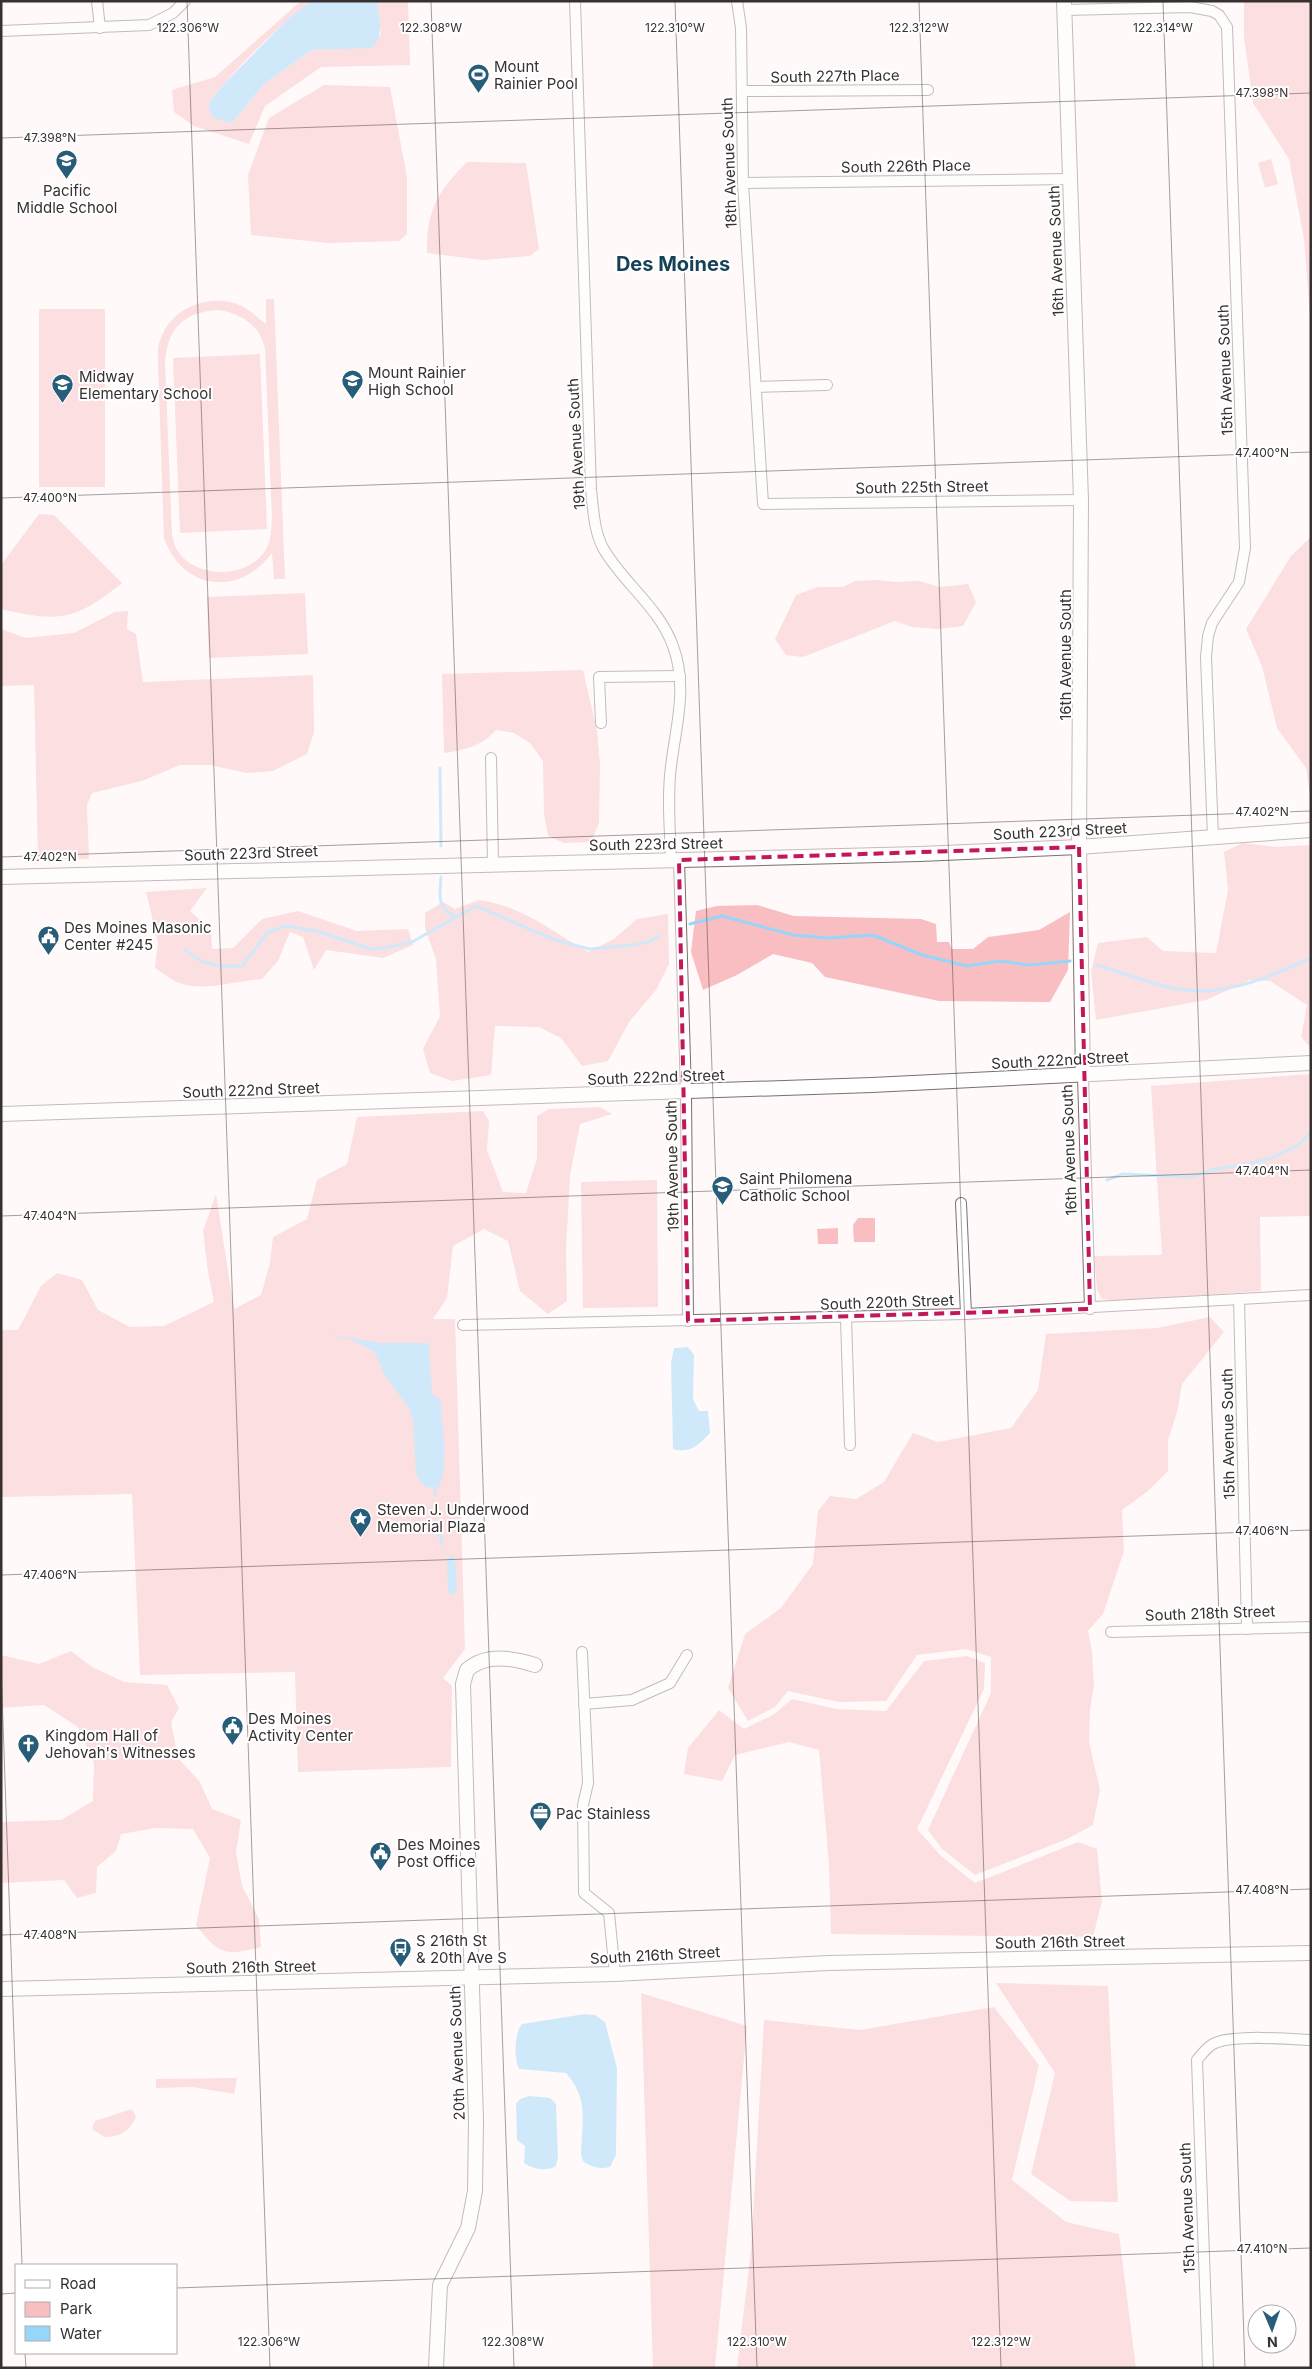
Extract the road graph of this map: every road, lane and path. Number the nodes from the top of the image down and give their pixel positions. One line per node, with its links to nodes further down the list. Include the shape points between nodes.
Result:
1 (97, 1): 6 (street)
2 (185, 1): 6 (street, via 149,25)
3 (575, 1): 16 (street, 19th Avenue South, via 594,513 602,547 665,628)
4 (737, 1): 9 (street, 18th Avenue South, via 741,28)
5 (1064, 6): 10 (street, 16th Avenue South); 20 (street, 15th Avenue South, via 1205,8 1219,15 1228,27 1245,548 1239,582 1212,623 1208,636 1206,658)
6 (100, 28): 7 (street)
7 (1, 31)
8 (928, 90): 9 (street, South 227th Place)
9 (742, 92): 11 (street, 18th Avenue South)
10 (1069, 179): 11 (street, South 226th Place); 14 (street, 16th Avenue South)
11 (743, 183): 13 (street, 18th Avenue South)
12 (827, 384): 13 (street)
13 (756, 387): 15 (street, 18th Avenue South)
14 (1081, 500): 15 (street, South 225th Street); 21 (street, 16th Avenue South)
15 (763, 504)
16 (680, 676): 17 (street, via 599,677); 22 (street, 19th Avenue South, via 680,715 669,790)
17 (601, 723)
18 (491, 758): 23 (street)
19 (1311, 830): 20 (street, South 223rd Street)
20 (1213, 837): 21 (street, South 223rd Street)
21 (1079, 847): 22 (street, South 223rd Street); 26 (street, 16th Avenue South)
22 (675, 860): 23 (street, South 223rd Street); 27 (street, 19th Avenue South)
23 (493, 863): 24 (street, South 223rd Street)
24 (1, 877)
25 (1311, 1062): 26 (street, South 222nd Street)
26 (1083, 1076): 27 (street, South 222nd Street); 32 (street, 16th Avenue South)
27 (686, 1092): 28 (street, South 222nd Street); 35 (street, 19th Avenue South)
28 (1, 1114)
29 (961, 1203): 33 (street)
30 (1311, 1294): 31 (street, South 220th Street)
31 (1240, 1299): 32 (street, South 220th Street); 39 (street, 15th Avenue South)
32 (1090, 1308): 33 (street, South 220th Street)
33 (966, 1314): 34 (street, South 220th Street)
34 (846, 1318): 35 (street, South 220th Street); 37 (street)
35 (688, 1322): 36 (street, South 220th Street)
36 (463, 1325)
37 (850, 1445)
38 (1311, 1627): 39 (street, South 218th Street)
39 (1247, 1628): 40 (street, South 218th Street)
40 (1111, 1632)
41 (582, 1652): 44 (street)
42 (687, 1656): 44 (street, via 670,1683 632,1700)
43 (535, 1665): 47 (street, 20th Avenue South, via 496,1658 474,1664 467,1670 463,1684)
44 (584, 1704): 46 (street, via 588,1782 583,1805 584,1893 609,1913)
45 (1311, 1953): 46 (street, South 216th Street, via 823,1963)
46 (615, 1974): 47 (street, South 216th Street)
47 (471, 1977): 48 (street, South 216th Street); 50 (street, 20th Avenue South, via 475,2191 468,2228 440,2285)
48 (1, 1990)
49 (1311, 2040): 51 (street, 15th Avenue South, via 1228,2039 1214,2043 1197,2060)
50 (436, 2368)
51 (1208, 2368)

